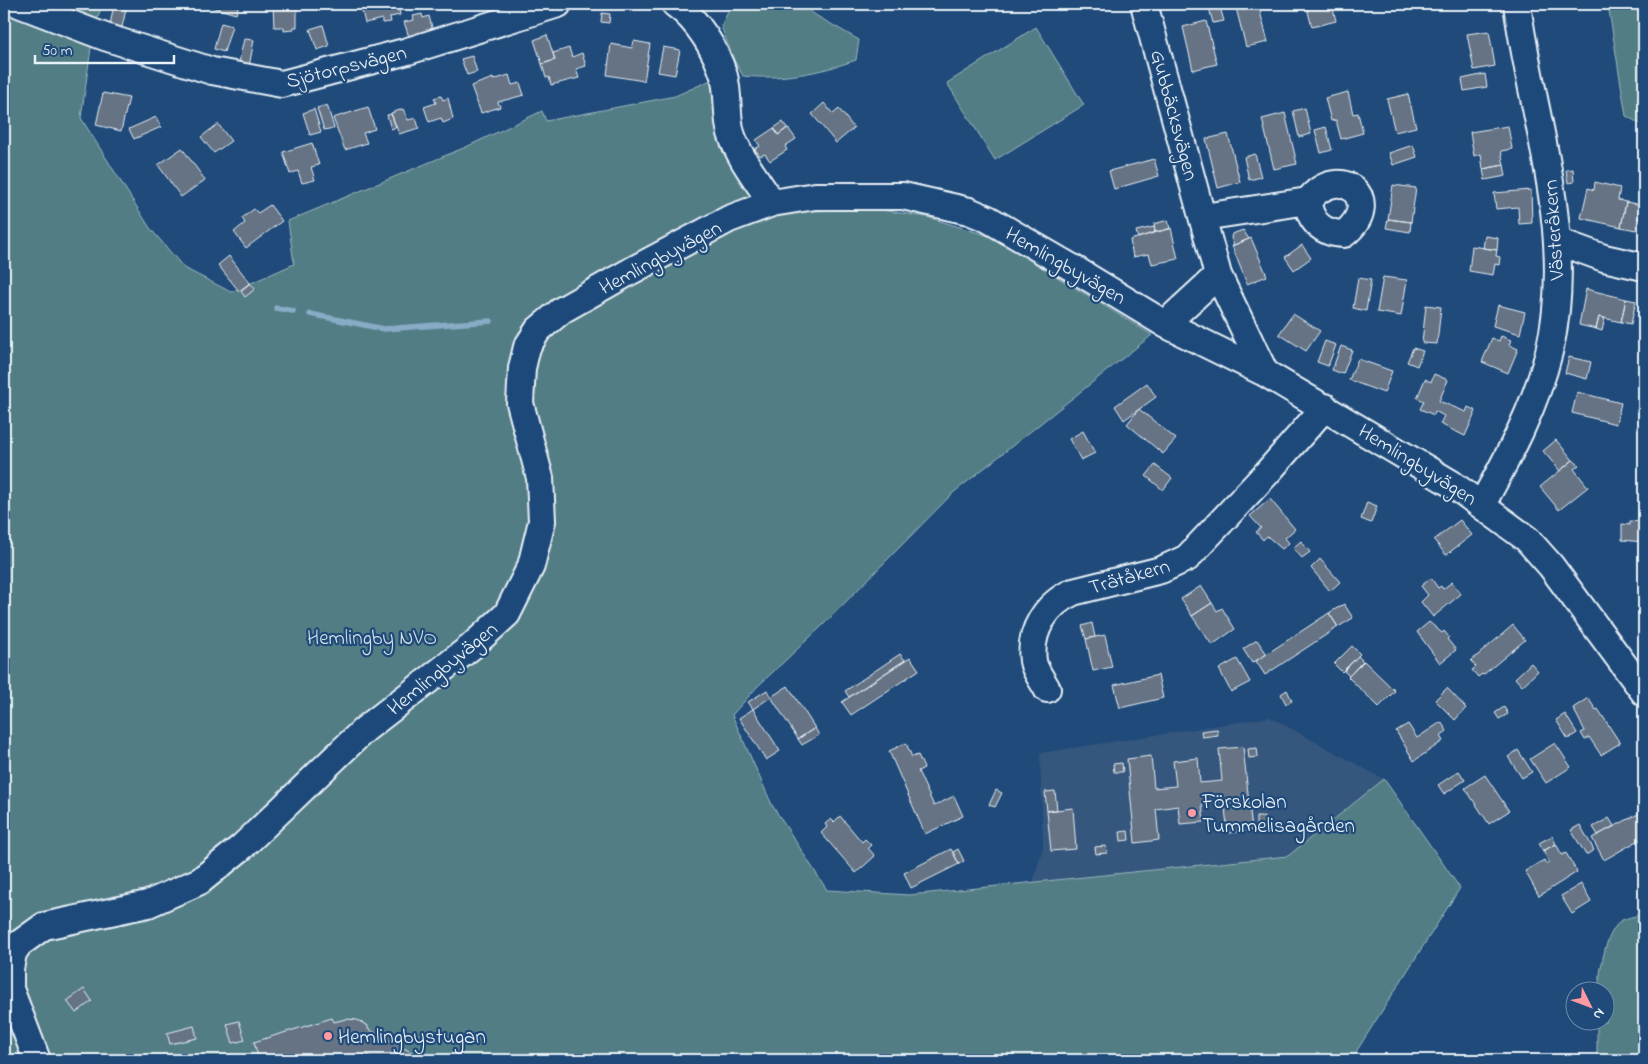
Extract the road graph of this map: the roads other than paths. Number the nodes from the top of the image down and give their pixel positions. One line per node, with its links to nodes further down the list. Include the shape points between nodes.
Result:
1 (19, 4): 2 (street, Sjötorpsvägen, via 105,37 212,72 282,84 408,51)
2 (558, 4)
3 (674, 4): 7 (street, via 691,19 714,53 724,76 731,134)
4 (1516, 4): 9 (street, Västeråkern, via 1546,153)
5 (1150, 7): 8 (street, Gubbäcksvägen)
6 (1308, 201): 8 (street)
7 (772, 203): 12 (street, Hemlingbyvägen, via 815,196 903,196 969,211); 18 (street, Hemlingbyvägen, via 729,219 631,272 562,310 538,330 527,347 520,402 540,478 542,521 531,566 507,614 472,647 364,730 243,846 200,881 148,904 44,926 18,944 13,952 10,989)
8 (1203, 217): 11 (street, Gubbäcksvägen)
9 (1557, 241): 10 (street, via 1604,258); 15 (street, Västeråkern, via 1557,292 1549,351 1534,401)
10 (1644, 267)
11 (1218, 275): 12 (street); 13 (street, Gubbäcksvägen)
12 (1165, 324): 13 (street, Hemlingbyvägen)
13 (1265, 373): 14 (street, Hemlingbyvägen)
14 (1324, 407): 15 (street, Hemlingbyvägen); 16 (street, Trätåkern, via 1187,558 1161,570 1073,592 1048,608 1034,639 1033,662)
15 (1482, 504): 17 (street, Hemlingbyvägen, via 1527,539 1551,566)
16 (1047, 689)
17 (1644, 692)
18 (37, 1060)

